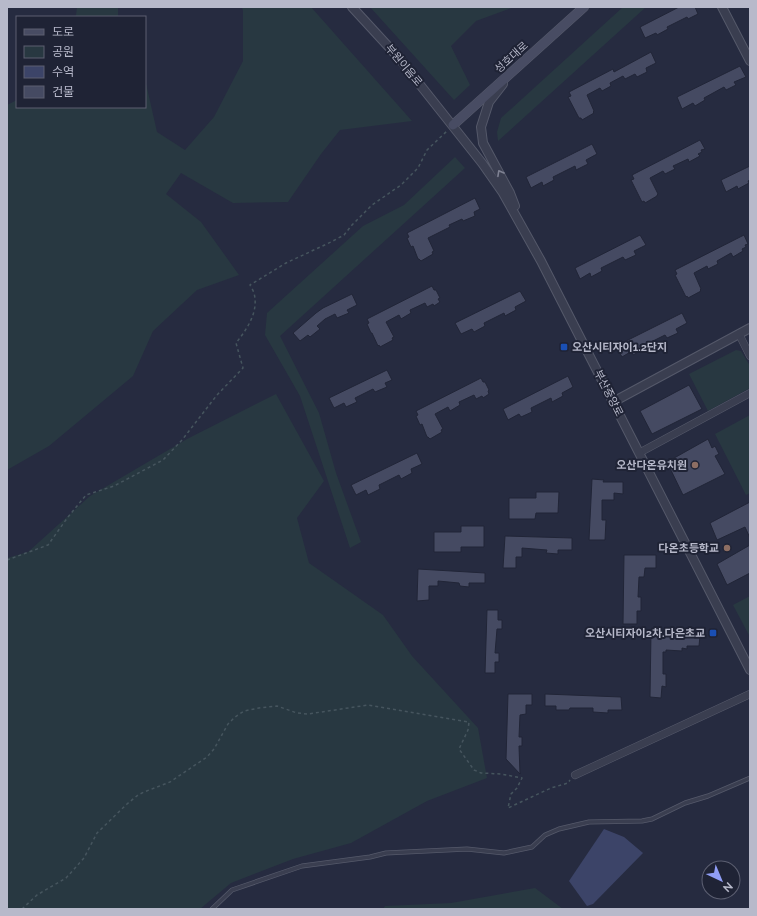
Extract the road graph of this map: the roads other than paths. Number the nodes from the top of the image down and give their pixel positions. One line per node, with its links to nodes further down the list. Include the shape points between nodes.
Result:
1 (352, 7): 6 (street, 부원이음로, via 398,57)
2 (584, 7): 5 (main road, 성호대로)
3 (722, 7): 4 (street)
4 (750, 61)
5 (509, 75): 6 (main road, 성호대로); 7 (street, one-way to 5, via 510,193 482,143 481,127 490,102)
6 (453, 125): 7 (street, 부산중앙로, via 499,187)
7 (520, 222): 12 (street, 부산중앙로)
8 (750, 328): 9 (street)
9 (739, 334): 10 (street); 12 (street)
10 (750, 356)
11 (750, 393): 13 (street)
12 (613, 402): 13 (street, 부산중앙로)
13 (639, 453): 14 (street, 부산중앙로)
14 (750, 670)
15 (750, 694): 16 (street)
16 (575, 774)
17 (750, 778): 18 (lane, via 685,803 652,819 589,822 545,835 532,847 504,853 466,849 386,853 302,866 232,890)
18 (212, 909)

